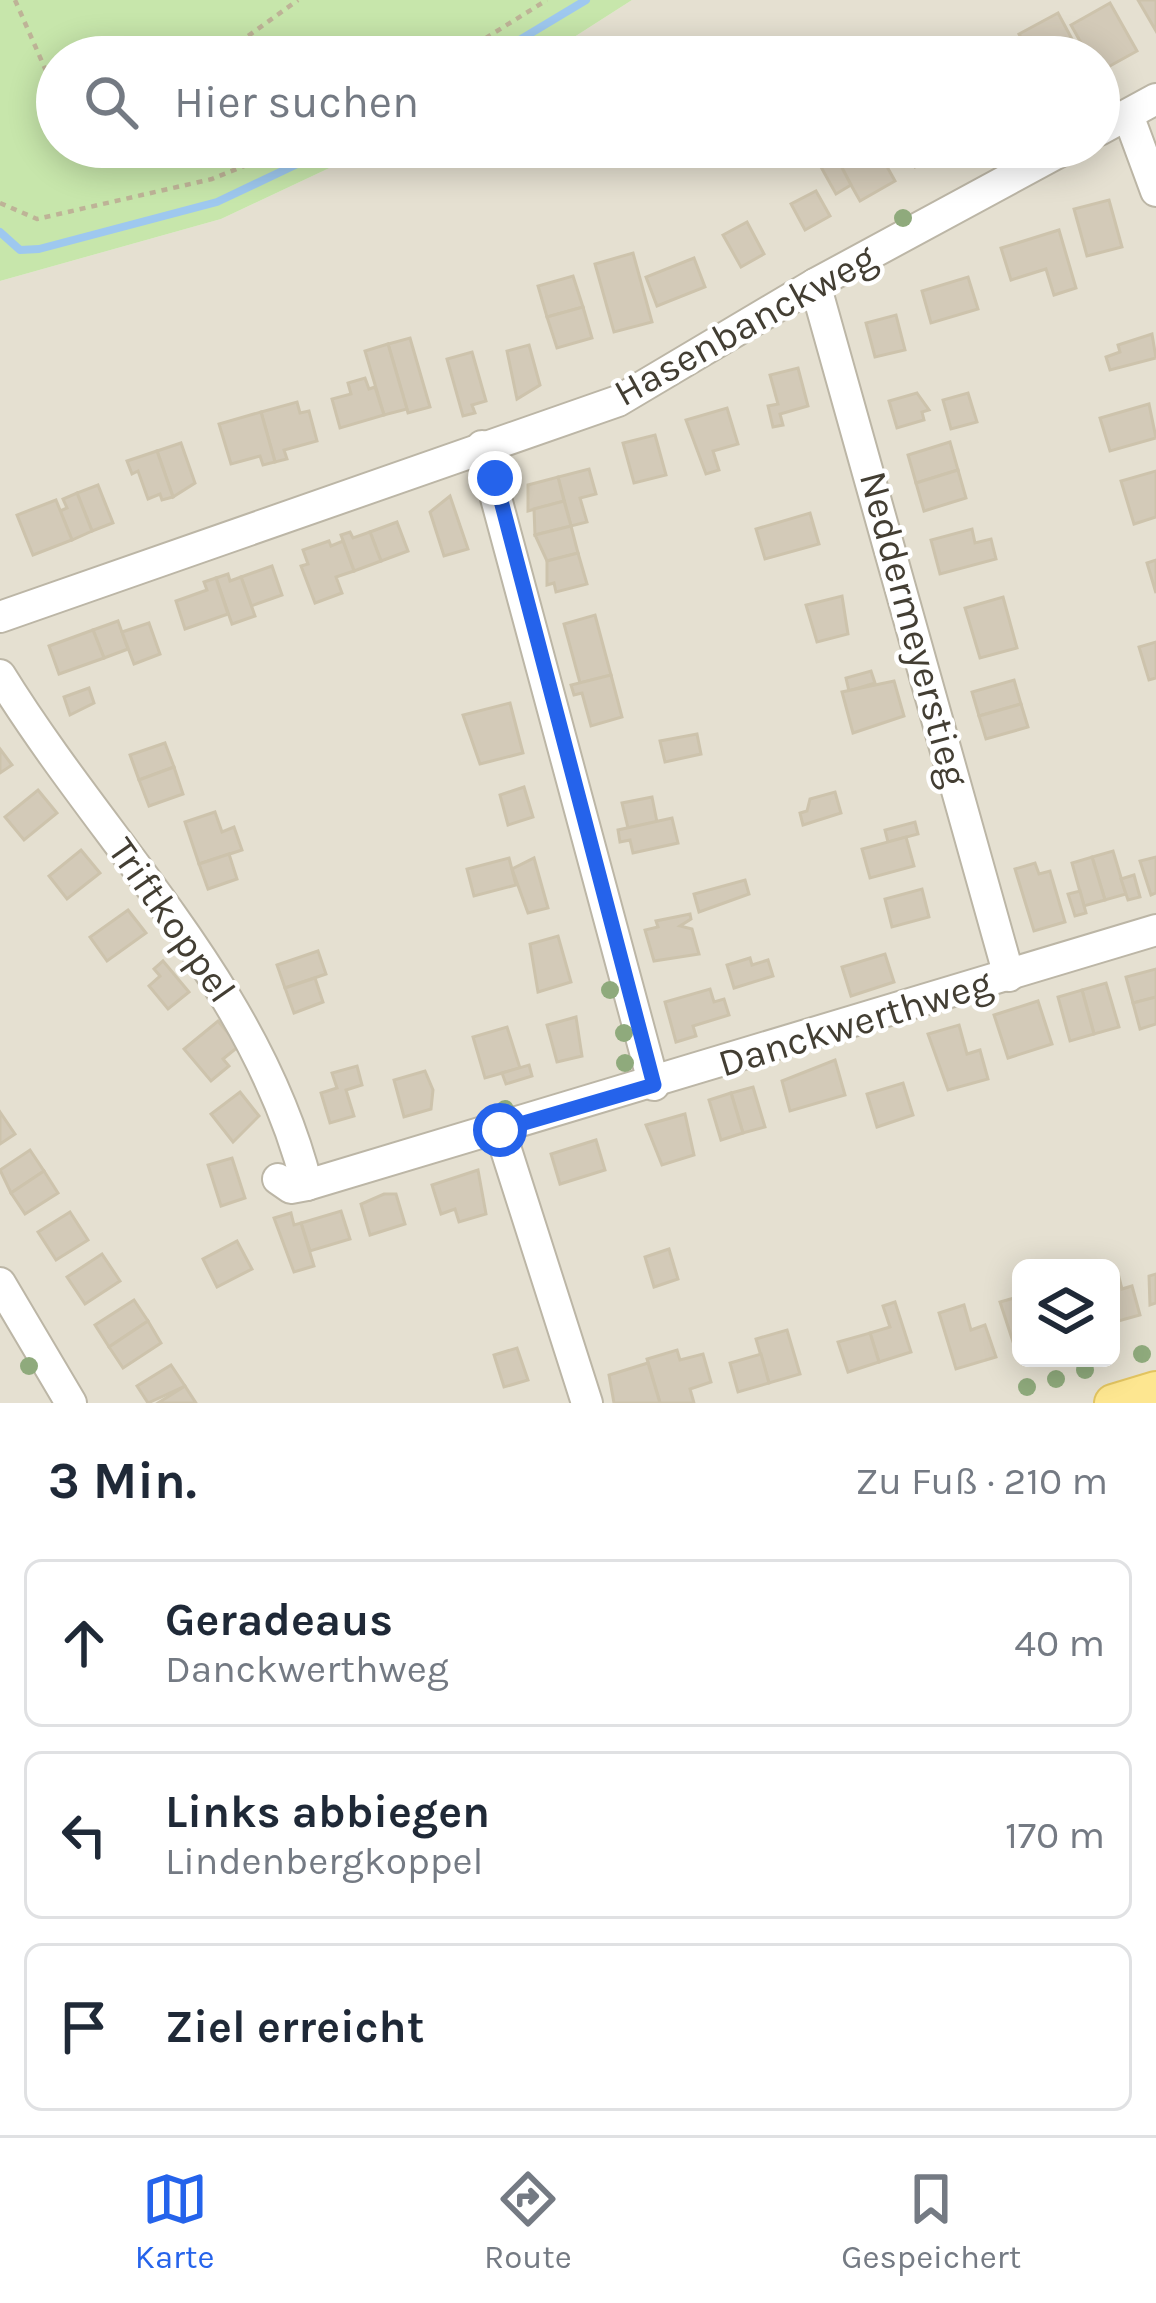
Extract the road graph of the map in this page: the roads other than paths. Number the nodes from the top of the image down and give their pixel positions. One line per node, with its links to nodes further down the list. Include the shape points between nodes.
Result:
1 (1142, 107): 3 (street)
2 (1029, 168): 4 (street, Hasenbanckweg)
3 (1156, 191)
4 (815, 284): 5 (street, Hasenbanckweg, via 618,400); 9 (street, Neddermeyerstieg)
5 (482, 446): 6 (street, Hasenbanckweg); 10 (street)
6 (0, 617)
7 (0, 675): 12 (street, Triftkoppel, via 248,1029 284,1107)
8 (1156, 930): 9 (street, Danckwerthweg)
9 (1009, 976): 10 (street, Danckwerthweg)
10 (654, 1085): 11 (street, Danckwerthweg)
11 (500, 1130): 12 (street, Danckwerthweg); 16 (street)
12 (293, 1182)
13 (0, 1283): 15 (street)
14 (1156, 1390): 17 (main road)
15 (71, 1403)
16 (587, 1403)
17 (1113, 1403)

